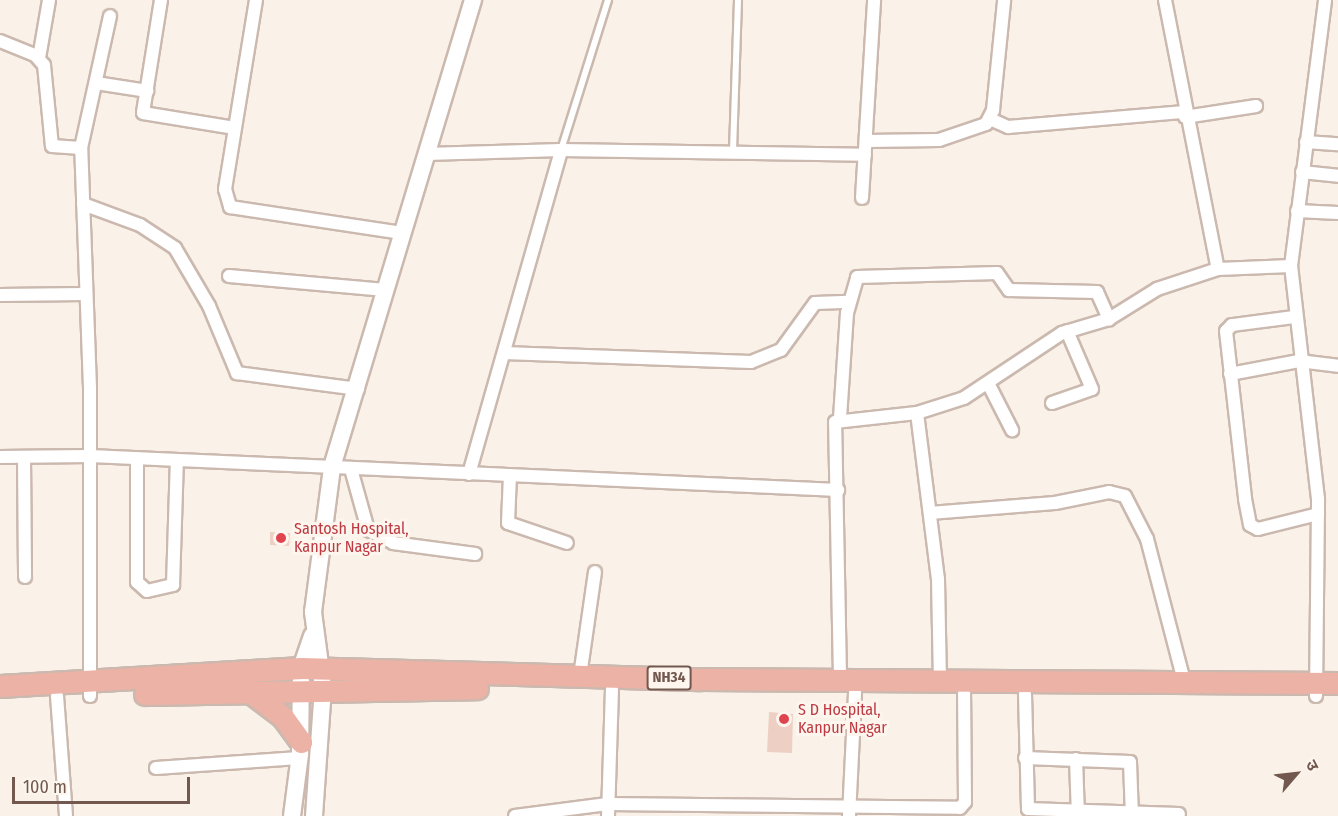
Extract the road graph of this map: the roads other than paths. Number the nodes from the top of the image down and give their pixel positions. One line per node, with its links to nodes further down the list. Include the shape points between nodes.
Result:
1 (49, 0): 13 (street)
2 (161, 0): 15 (street)
3 (256, 0): 19 (street)
4 (473, 0): 26 (street)
5 (608, 0): 24 (lane)
6 (738, 0): 25 (lane)
7 (874, 0): 20 (street)
8 (1164, 0): 17 (street)
9 (1325, 0): 21 (street)
10 (1004, 1): 18 (street)
11 (110, 16): 14 (street)
12 (0, 41): 13 (street)
13 (39, 58): 23 (street, via 46,73 49,140 57,148)
14 (96, 83): 15 (street); 23 (street)
15 (147, 91): 19 (street, via 143,113)
16 (1256, 106): 17 (street)
17 (1185, 114): 18 (street, via 1008,127); 36 (street)
18 (990, 119): 20 (street, via 980,128 939,140)
19 (235, 128): 34 (street, via 225,189 230,207)
20 (866, 141): 27 (street)
21 (1306, 142): 22 (street); 28 (street)
22 (1338, 144)
23 (81, 148): 31 (street)
24 (561, 150): 25 (street); 26 (street); 45 (street)
25 (733, 151): 27 (street)
26 (426, 154): 34 (street)
27 (865, 155): 30 (street)
28 (1302, 172): 29 (street); 32 (street)
29 (1338, 176)
30 (862, 198)
31 (83, 204): 39 (street); 50 (street, via 140,225 175,248 209,306 237,373)
32 (1297, 211): 33 (street); 35 (street)
33 (1338, 213)
34 (402, 233): 38 (street)
35 (1291, 266): 36 (street); 42 (street)
36 (1218, 269): 43 (street, via 1138,297)
37 (229, 276): 38 (street)
38 (385, 290): 50 (street)
39 (84, 294): 40 (street); 55 (street)
40 (0, 296)
41 (849, 302): 43 (street, via 857,277 997,273 1009,290 1097,292); 45 (street, via 814,303 781,350 751,362); 53 (street)
42 (1294, 316): 46 (street); 48 (street, via 1230,326)
43 (1109, 319): 44 (street)
44 (1067, 331): 49 (street); 51 (street, via 1092,389)
45 (504, 353): 62 (street)
46 (1299, 361): 47 (street); 48 (street); 66 (street)
47 (1338, 366)
48 (1230, 374): 66 (street, via 1250,525 1262,528)
49 (989, 385): 52 (street); 54 (street)
50 (358, 389): 60 (street)
51 (1052, 403)
52 (917, 413): 53 (street); 65 (street)
53 (840, 418): 64 (street, via 833,426)
54 (1012, 430)
55 (90, 456): 57 (street); 58 (street); 81 (street)
56 (0, 457): 57 (street)
57 (24, 457): 70 (street)
58 (137, 458): 59 (street); 59 (street, via 137,582 147,591 173,585)
59 (177, 460): 60 (street)
60 (332, 467): 61 (street); 72 (street, via 312,636)
61 (351, 469): 62 (street); 68 (street, via 368,530 393,543)
62 (469, 474): 63 (street)
63 (510, 475): 64 (street); 67 (street, via 508,523)
64 (838, 490): 75 (street)
65 (930, 513): 73 (street, via 938,579); 76 (street, via 1054,503 1109,492 1125,496 1147,539)
66 (1318, 514): 80 (street)
67 (567, 543)
68 (475, 554)
69 (595, 572): 71 (street)
70 (25, 577)
71 (580, 676): 72 (highway, NH34); 75 (highway, NH34)
72 (311, 678): 78 (highway, NH34); 79 (highway, NH34); 81 (highway, NH34); 87 (street); 98 (street)
73 (940, 681): 75 (highway, NH34); 76 (highway, NH34)
74 (1338, 683): 80 (highway, NH34)
75 (848, 685): 79 (highway, NH34); 82 (highway, NH34); 92 (street)
76 (1185, 685): 80 (highway, NH34)
77 (0, 686): 81 (highway, NH34)
78 (246, 689): 81 (highway, NH34); 87 (highway, via 283,717)
79 (612, 689): 91 (street)
80 (1316, 689): 83 (highway, NH34); 85 (highway, NH34)
81 (90, 690): 84 (highway, NH34)
82 (964, 693): 83 (highway, NH34); 92 (street, via 962,807)
83 (1025, 694): 88 (street)
84 (57, 696): 86 (highway, NH34); 96 (street)
85 (1338, 696)
86 (0, 698)
87 (300, 750): 90 (street); 97 (street)
88 (1025, 758): 89 (street); 93 (street, via 1028,809)
89 (1076, 759): 93 (street); 95 (street, via 1130,762)
90 (156, 768)
91 (608, 810): 92 (street); 99 (street)
92 (849, 811)
93 (1078, 814): 95 (street)
94 (1179, 814): 95 (street)
95 (1132, 815)
96 (66, 816)
97 (292, 816)
98 (314, 816)
99 (515, 816)

